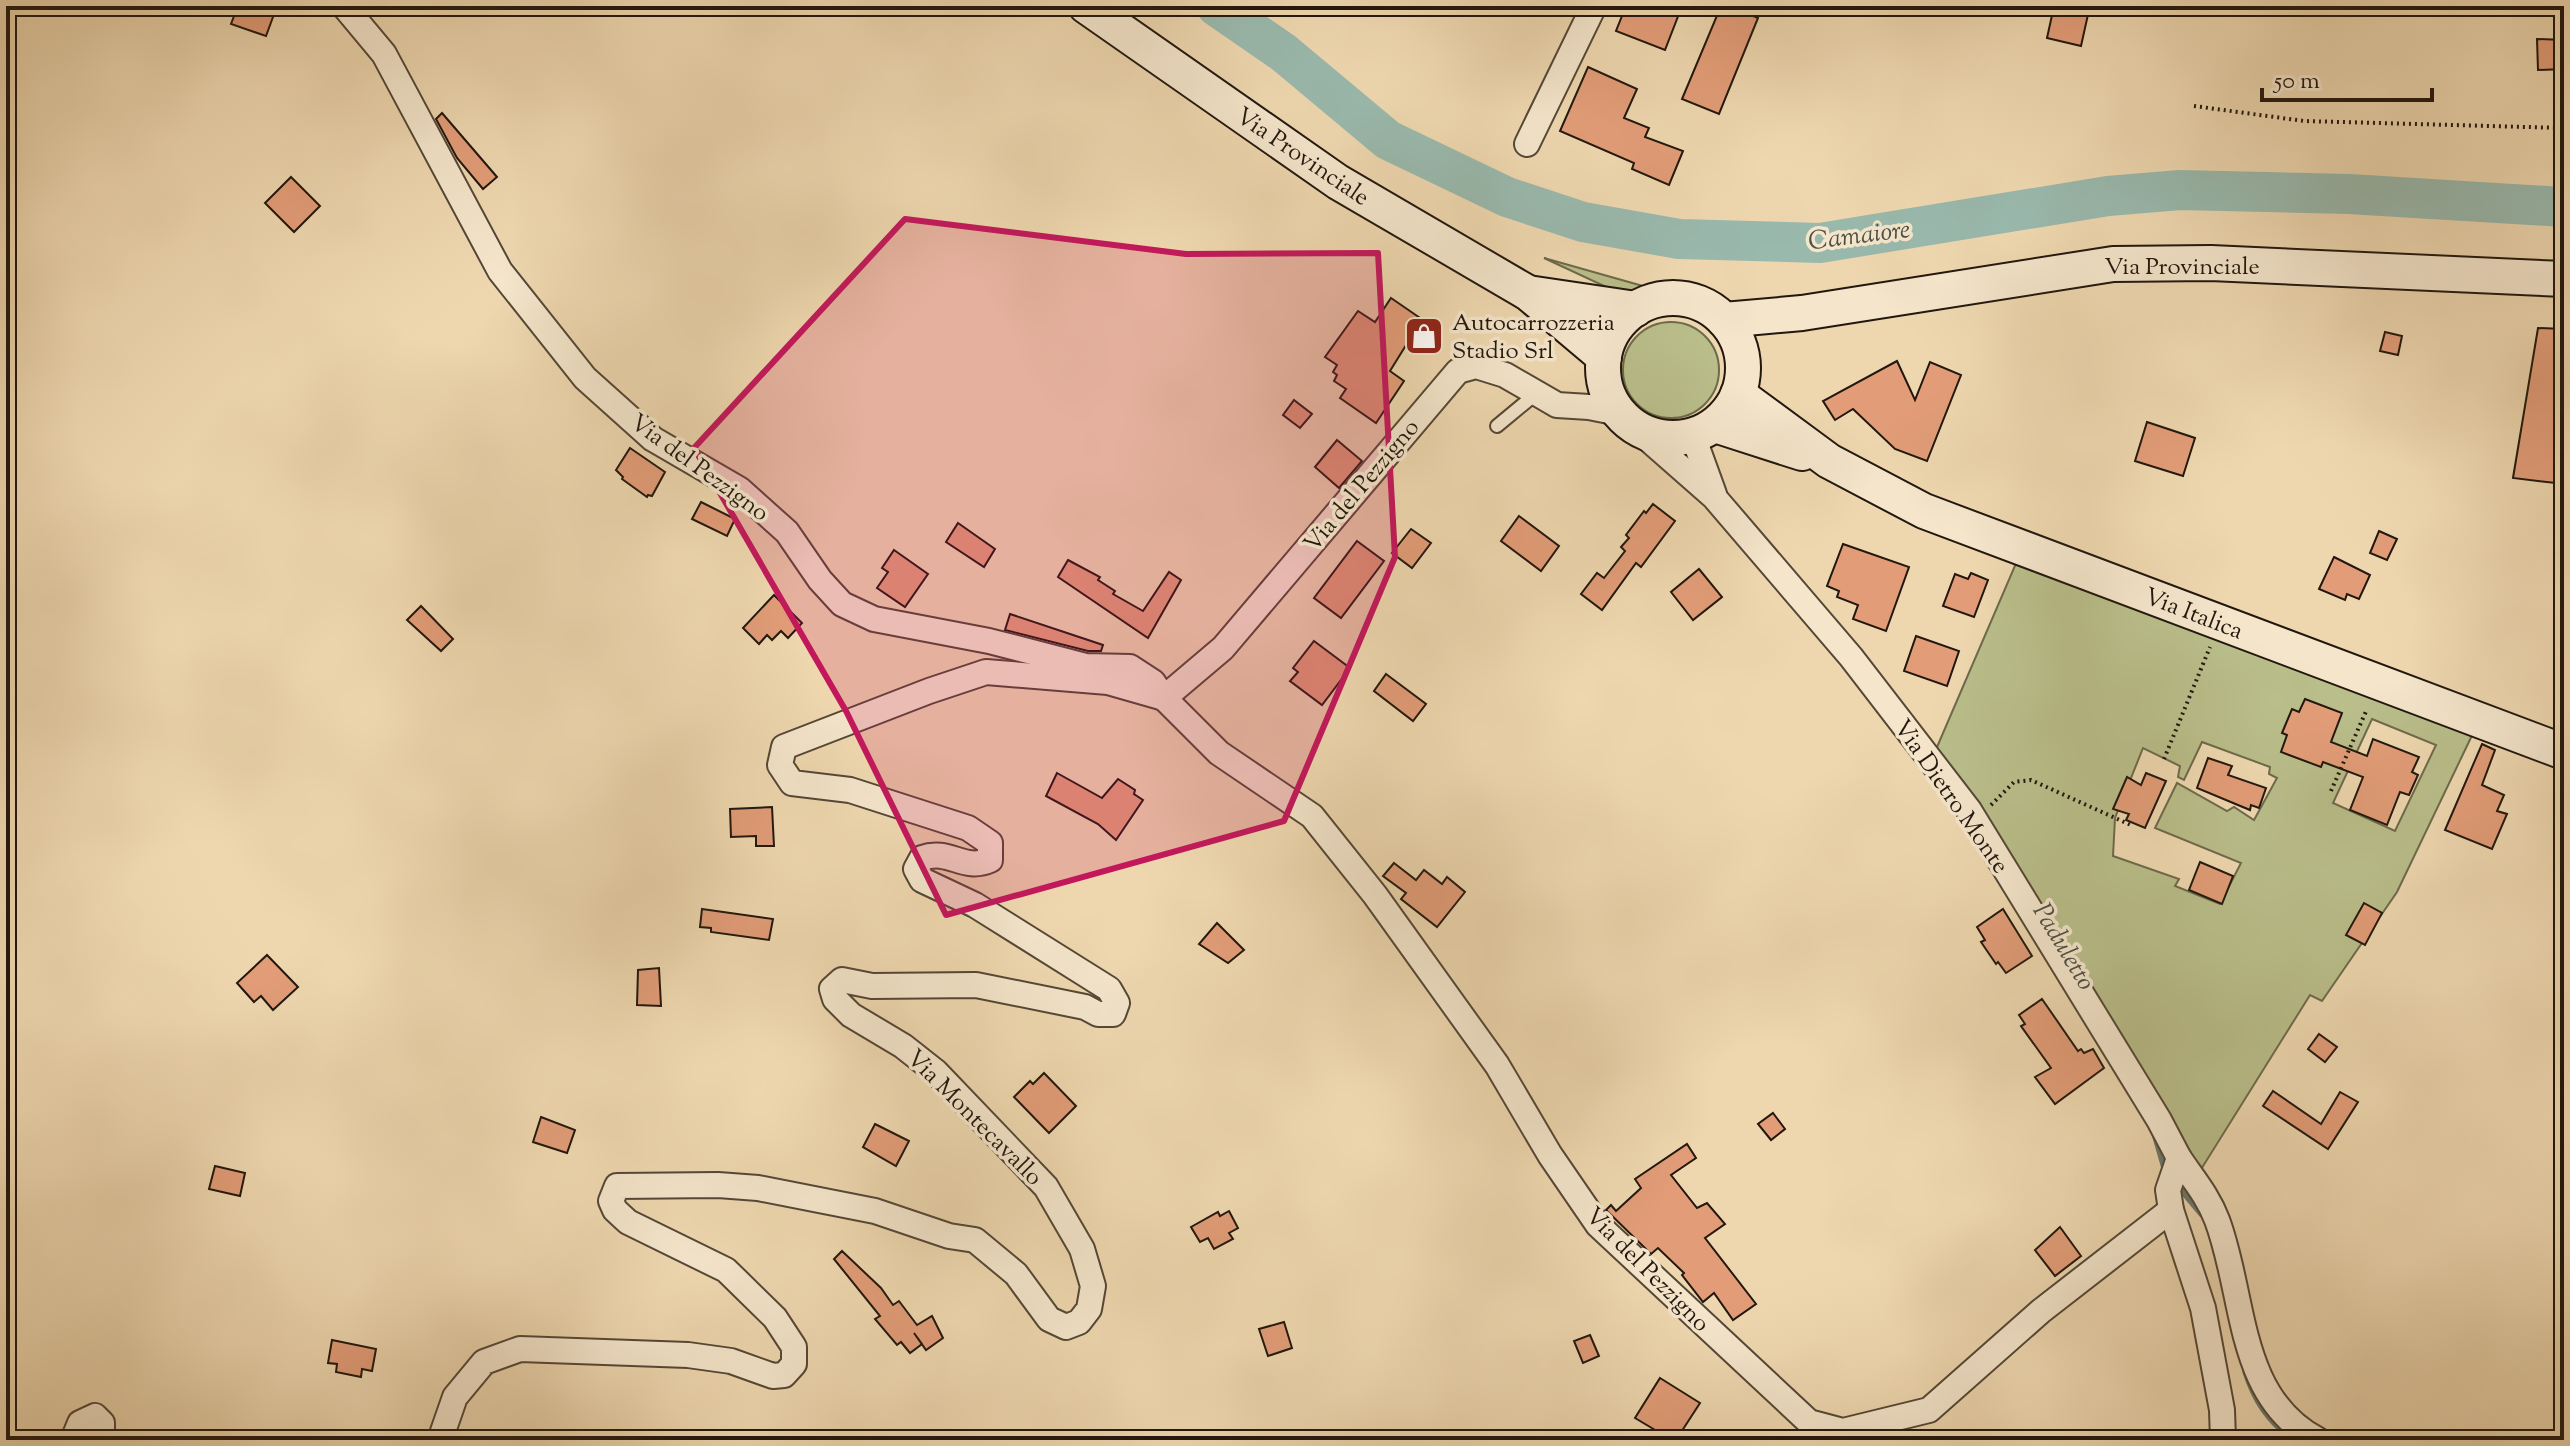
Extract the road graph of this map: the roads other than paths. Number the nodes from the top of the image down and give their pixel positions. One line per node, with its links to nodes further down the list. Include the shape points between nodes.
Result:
1 (344, 6): 19 (street, Via del Pezzigno, via 384,54 500,271 585,378 653,439 739,489 787,532 842,604 874,619 1086,666 1130,667 1153,682)
2 (1086, 6): 6 (main road, Via Provinciale, via 1338,182)
3 (1594, 6): 4 (street)
4 (1527, 144)
5 (2564, 279): 8 (main road, Via Provinciale, via 2211,263 2113,264)
6 (1528, 293): 7 (main road, Via Provinciale); 11 (main road, Via Provinciale)
7 (1636, 309): 9 (main road, Via Provinciale, via 1658,299 1682,298); 11 (main road, via 1610,337)
8 (1802, 313): 9 (main road, Via Provinciale); 10 (main road, Via Provinciale)
9 (1724, 320): 10 (main road)
10 (1741, 350): 13 (main road)
11 (1604, 357): 14 (main road)
12 (1538, 392): 14 (street, Via del Pezzigno, via 1557,405); 15 (lane); 19 (street, Via del Pezzigno, via 1476,366 1458,371 1223,648)
13 (1738, 394): 16 (main road, via 1729,411); 17 (main road, Via Italica)
14 (1612, 410): 16 (main road, via 1662,438); 18 (street, Via Dietro Monte)
15 (1497, 426)
16 (1704, 430): 17 (main road, Via Italica); 18 (street, Via Dietro Monte)
17 (1829, 461): 20 (main road, Via Italica, via 1924,511)
18 (1714, 497): 21 (street, Via Dietro Monte, via 1851,657 1976,821 2159,1120)
19 (1164, 698): 21 (street, Via del Pezzigno, via 1219,753 1312,816 1497,1065 1598,1225 1809,1422 1843,1431 1929,1410); 24 (street, Via Montecavallo, via 1108,682 986,672 784,747 780,765 792,783 850,790 968,828 990,843 990,860 978,866 934,853 922,858 916,869 922,880 975,905 1109,989 1117,1003 1113,1014 1098,1014 976,985 872,986 842,980 832,989 851,1015 936,1072 1046,1187 1082,1249 1093,1286 1089,1309 1079,1322 1066,1327 1049,1319 1016,1274 975,1240 875,1211 758,1188 617,1186 611,1201 628,1222 726,1270 775,1318 794,1347 794,1364 784,1375 773,1376 731,1361 688,1355 520,1349 484,1362 455,1397)
20 (2564, 752)
21 (2174, 1182): 25 (street, Via Dietro Monte, via 2203,1308); 26 (street, via 2200,1184 2216,1219 2251,1358 2268,1396 2287,1419)
22 (73, 1440): 23 (street, via 80,1423 95,1416 102,1423)
23 (102, 1440)
24 (440, 1440)
25 (2223, 1440)
26 (2318, 1440)

